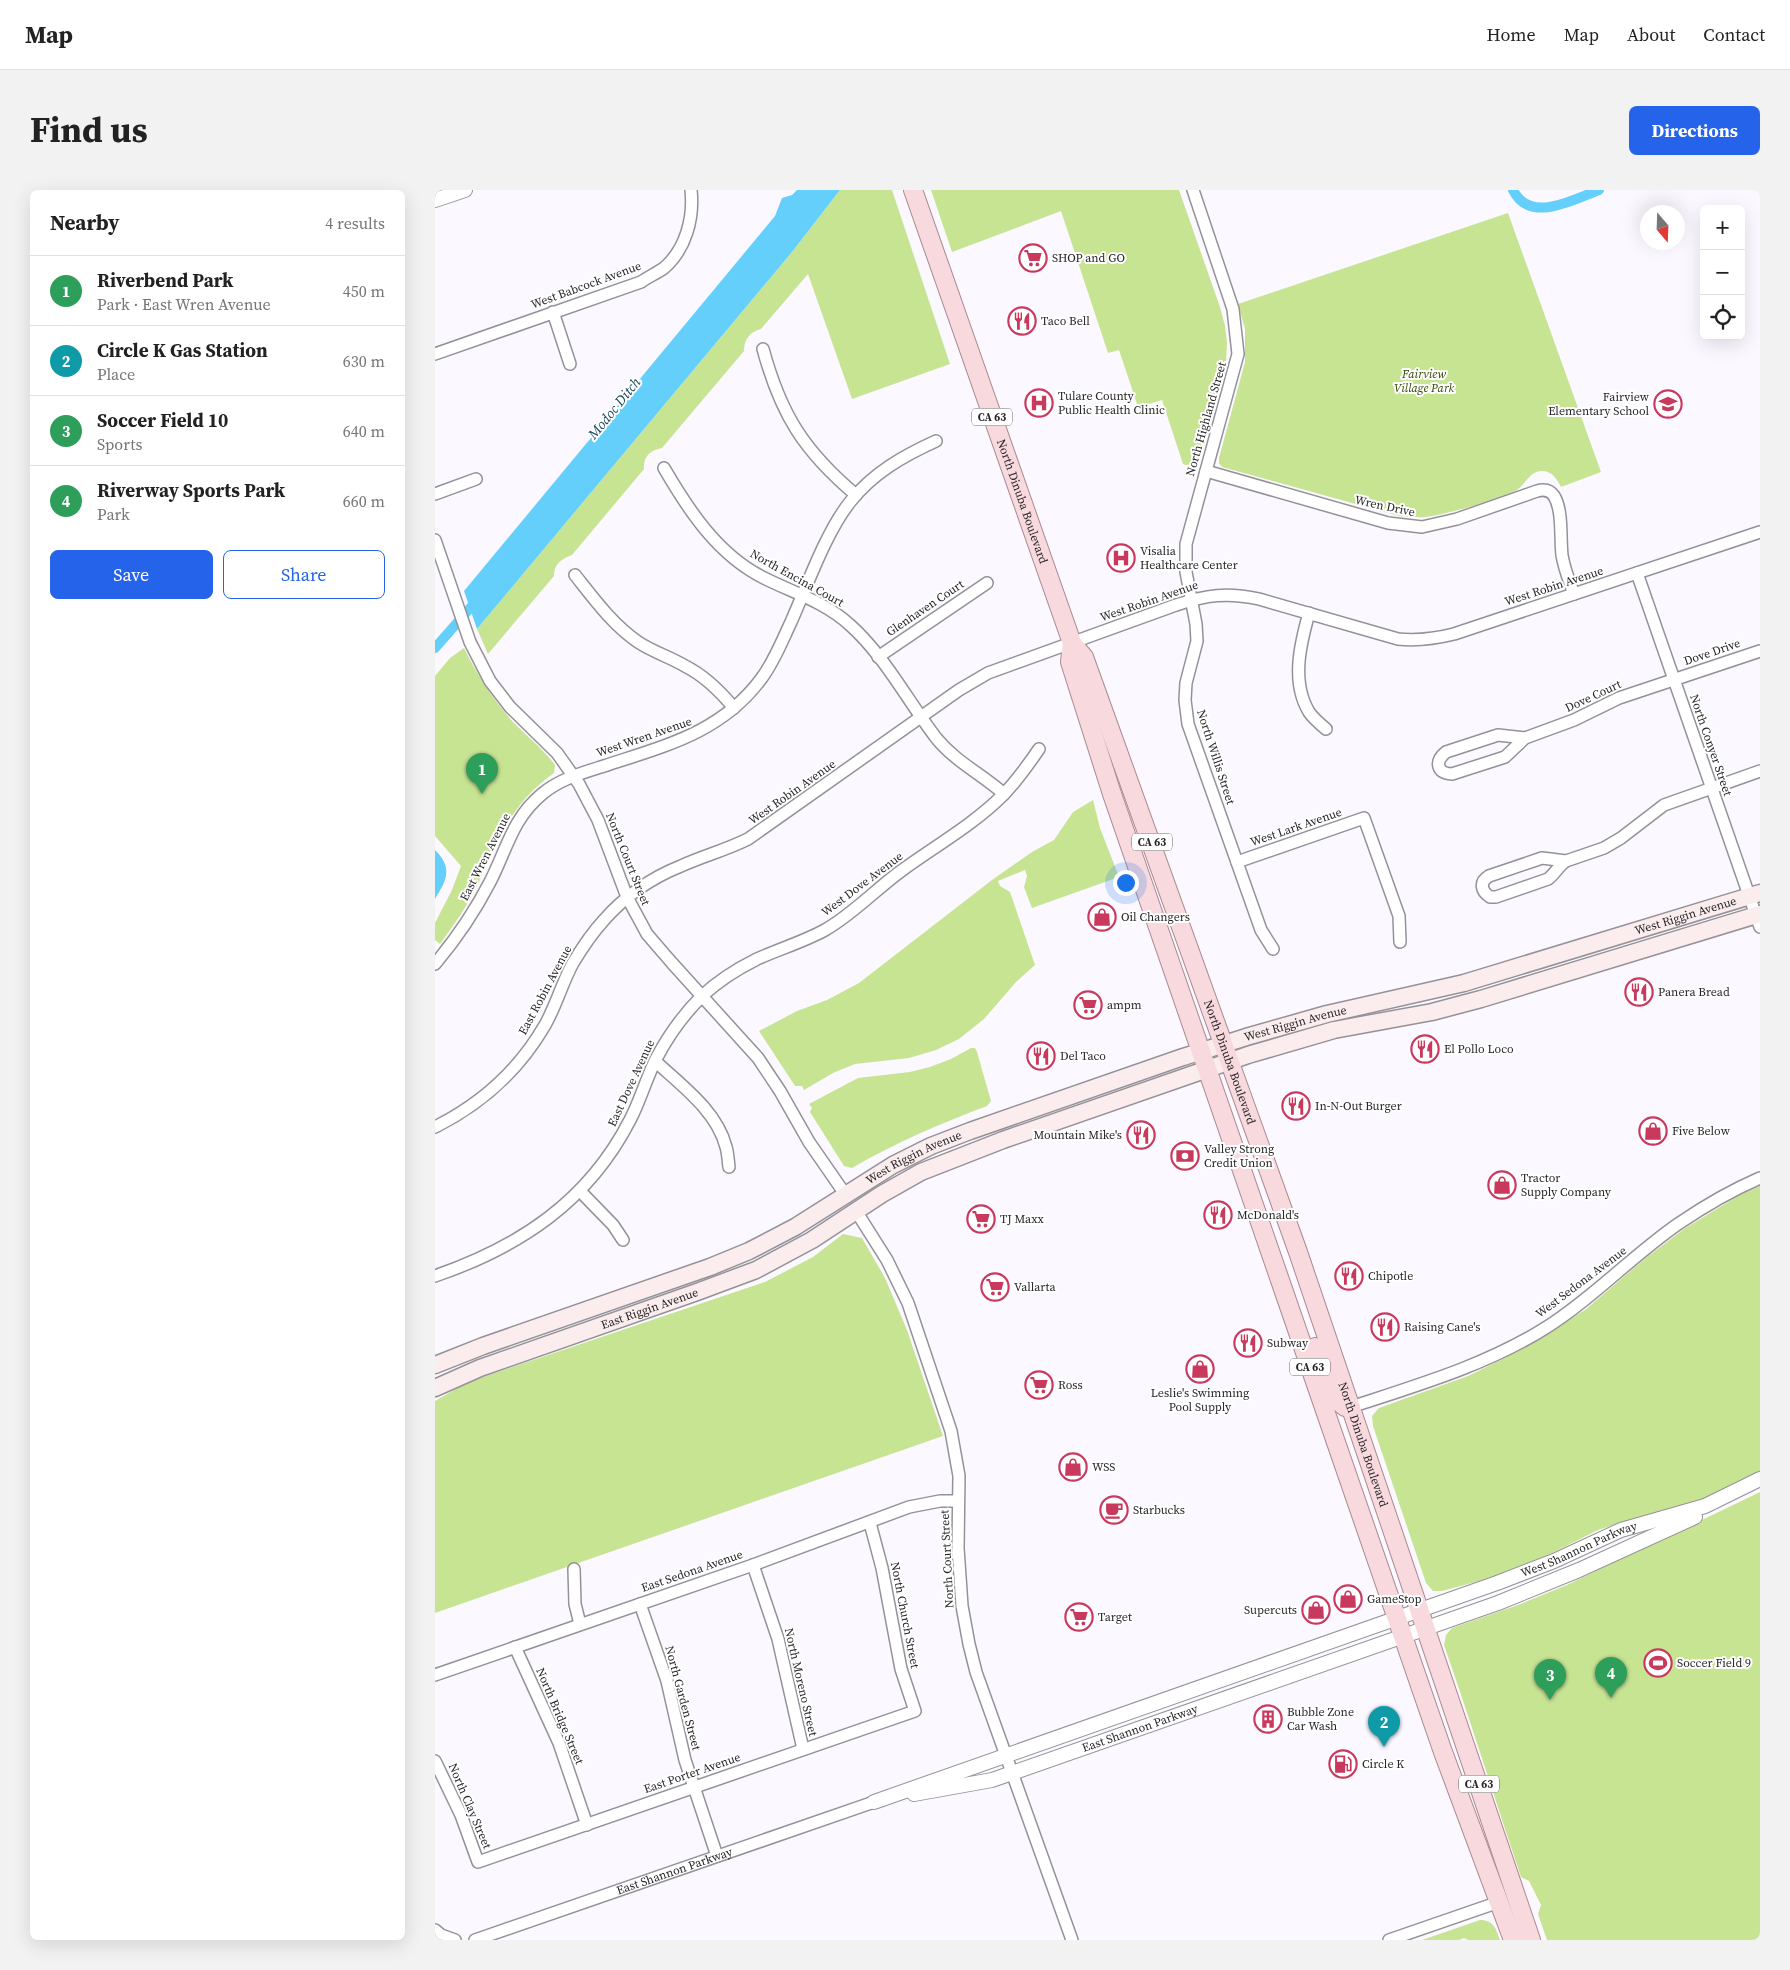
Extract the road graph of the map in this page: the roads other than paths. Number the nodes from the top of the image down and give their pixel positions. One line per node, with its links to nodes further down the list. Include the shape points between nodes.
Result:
1 (465, 190): 5 (street)
2 (691, 190): 6 (street, West Babcock Avenue, via 690,226 681,247 664,267 641,282)
3 (913, 190): 25 (main road, North Dinuba Boulevard / CA 63)
4 (1193, 190): 12 (street, North Highland Street, via 1233,309 1238,354)
5 (435, 200)
6 (553, 312): 8 (street, West Babcock Avenue); 9 (street)
7 (763, 349): 15 (street, via 771,381 791,423 824,466)
8 (435, 354)
9 (571, 364)
10 (936, 441): 15 (street, West Wren Avenue, via 893,463)
11 (663, 468): 22 (street, North Encina Court, via 691,512 722,548 749,569)
12 (1206, 471): 21 (street, Wren Drive, via 1388,523 1414,527 1438,524 1543,489 1550,491 1555,497 1563,558); 23 (street, North Highland Street, via 1186,544)
13 (476, 479): 14 (street)
14 (435, 494)
15 (856, 495): 22 (street, West Wren Avenue, via 828,540)
16 (1760, 532): 18 (street, West Robin Avenue)
17 (435, 540): 35 (street, North Court Street, via 468,634 490,681)
18 (1637, 573): 21 (street, West Robin Avenue); 28 (street, North Conyer Street)
19 (575, 575): 29 (street, via 626,633 651,650 697,672)
20 (987, 583): 27 (street, Glenhaven Court)
21 (1574, 594): 24 (street, West Robin Avenue, via 1454,634 1423,640 1398,639)
22 (803, 596): 27 (street, North Encina Court, via 827,607 851,625); 29 (street, West Wren Avenue, via 771,664)
23 (1191, 600): 24 (street, West Robin Avenue, via 1220,594 1239,595); 25 (street, West Robin Avenue); 39 (street, North Willis Street, via 1197,641 1186,683 1188,724)
24 (1309, 613): 31 (street, via 1301,643 1299,681 1310,714)
25 (1072, 643): 30 (street, West Robin Avenue, via 988,673); 49 (main road, North Dinuba Boulevard / CA 63, via 1084,657); 50 (main road, North Dinuba Boulevard / CA 63, via 1070,662 1082,700)
26 (1760, 651): 28 (street, Dove Drive)
27 (878, 657): 30 (street, North Encina Court)
28 (1673, 680): 32 (street, Dove Court, via 1619,698 1574,720); 36 (street, North Conyer Street)
29 (734, 708): 35 (street, West Wren Avenue, via 719,721 689,737)
30 (922, 718): 37 (street, North Encina Court, via 950,752); 41 (street, West Robin Avenue, via 747,839 669,871)
31 (1325, 728)
32 (1525, 738): 32 (street, Dove Court, via 1498,735 1446,752 1440,757 1440,770 1452,774 1505,757)
33 (1039, 749): 37 (street, West Dove Avenue)
34 (1760, 771): 36 (street)
35 (574, 776): 41 (street, North Court Street, via 598,820); 46 (street, East Wren Avenue, via 551,788 522,815 507,841 491,881)
36 (1711, 787): 38 (street, via 1664,805 1604,848); 40 (street, North Conyer Street)
37 (1004, 794): 48 (street, West Dove Avenue, via 981,815 901,871 838,922 743,966)
38 (1566, 861): 38 (street, via 1548,857 1525,863 1484,879 1482,890 1490,897 1496,897 1548,879)
39 (1237, 862): 43 (street, West Lark Avenue, via 1364,818 1399,916); 45 (street, North Willis Street, via 1261,930)
40 (1755, 894): 42 (street, North Conyer Street); 44 (main road, West Riggin Avenue)
41 (627, 897): 48 (street, North Court Street, via 655,944); 54 (street, East Robin Avenue, via 588,940 573,964 545,1025 521,1060 482,1098)
42 (1759, 919): 47 (main road, West Riggin Avenue)
43 (1400, 942)
44 (1592, 945): 47 (main road, via 1567,961 1512,980); 49 (main road, West Riggin Avenue, via 1464,983 1327,1014)
45 (1273, 949)
46 (435, 964)
47 (1504, 992): 52 (main road, West Riggin Avenue, via 1432,1012 1324,1033)
48 (702, 996): 51 (street, East Dove Avenue, via 672,1030); 59 (street, North Court Street, via 765,1067 809,1142)
49 (1224, 1044): 50 (main road, West Riggin Avenue); 52 (main road, North Dinuba Boulevard / CA 63)
50 (1202, 1051): 53 (main road, North Dinuba Boulevard / CA 63); 55 (main road, West Riggin Avenue)
51 (655, 1061): 56 (street, via 705,1109 718,1127); 58 (street, East Dove Avenue, via 619,1140)
52 (1230, 1061): 53 (main road, West Riggin Avenue); 67 (main road, North Dinuba Boulevard / CA 63)
53 (1208, 1068): 60 (main road, West Riggin Avenue, via 957,1157 915,1175); 64 (main road, North Dinuba Boulevard / CA 63)
54 (435, 1127)
55 (970, 1131): 59 (main road, West Riggin Avenue, via 902,1160); 60 (main road, via 868,1189 856,1198 853,1205)
56 (729, 1166)
57 (1760, 1178): 67 (street, West Sedona Avenue, via 1677,1225 1578,1305 1512,1347 1431,1380)
58 (581, 1191): 61 (street); 62 (street, East Dove Avenue, via 530,1233 481,1260)
59 (845, 1194): 63 (main road, via 843,1208); 65 (main road, East Riggin Avenue, via 795,1227 739,1255)
60 (856, 1212): 63 (main road, East Riggin Avenue, via 785,1256); 72 (street, North Court Street, via 887,1260 917,1324 951,1431 959,1476)
61 (623, 1240)
62 (435, 1276)
63 (717, 1285): 66 (main road, East Riggin Avenue, via 480,1368)
64 (1293, 1316): 67 (main road, via 1313,1342 1335,1399 1345,1407); 68 (main road, North Dinuba Boulevard / CA 63)
65 (435, 1366)
66 (435, 1388)
67 (1351, 1406): 71 (main road, North Dinuba Boulevard / CA 63)
68 (1327, 1418): 71 (main road, via 1341,1419); 78 (main road, North Dinuba Boulevard / CA 63)
69 (1760, 1479): 77 (street, West Shannon Parkway, via 1705,1506 1621,1530 1529,1571)
70 (1760, 1486): 80 (street, West Shannon Parkway, via 1551,1583)
71 (1381, 1493): 77 (main road, North Dinuba Boulevard / CA 63)
72 (958, 1501): 73 (street, East Sedona Avenue, via 909,1507); 90 (street, North Court Street, via 960,1581 969,1644)
73 (870, 1523): 74 (street, East Sedona Avenue); 87 (street, North Church Street, via 901,1668)
74 (753, 1565): 76 (street, East Sedona Avenue); 89 (street, North Moreno Street, via 780,1648)
75 (574, 1569): 79 (street, via 575,1604)
76 (640, 1604): 79 (street, East Sedona Avenue); 94 (street, North Garden Street, via 667,1681)
77 (1420, 1610): 78 (street, West Shannon Parkway); 80 (main road, North Dinuba Boulevard / CA 63)
78 (1397, 1618): 81 (main road, North Dinuba Boulevard / CA 63); 83 (street, East Shannon Parkway)
79 (580, 1624): 82 (street, East Sedona Avenue)
80 (1426, 1628): 81 (street, West Shannon Parkway); 100 (main road, North Dinuba Boulevard / CA 63)
81 (1403, 1636): 86 (street, East Shannon Parkway); 92 (main road, North Dinuba Boulevard / CA 63)
82 (515, 1647): 84 (street, East Sedona Avenue); 96 (street, North Bridge Street, via 559,1744)
83 (1313, 1648): 85 (street, East Shannon Parkway); 86 (street, via 1268,1675 1213,1696)
84 (435, 1675)
85 (1202, 1687): 88 (street, via 1193,1702 1140,1720); 90 (street, East Shannon Parkway)
86 (1207, 1706): 88 (street, East Shannon Parkway)
87 (915, 1711): 89 (street, East Porter Avenue)
88 (1107, 1740): 93 (street, East Shannon Parkway)
89 (803, 1749): 94 (street, East Porter Avenue)
90 (1006, 1754): 93 (street, North Court Street); 95 (street, East Shannon Parkway)
91 (435, 1761): 98 (street, North Clay Street)
92 (1450, 1771): 99 (main road, North Dinuba Boulevard / CA 63); 100 (main road, via 1469,1797 1503,1895)
93 (1013, 1773): 95 (street, East Shannon Parkway, via 993,1780); 104 (street, North Court Street)
94 (693, 1787): 96 (street, East Porter Avenue); 97 (street, North Garden Street)
95 (874, 1802): 97 (street, East Shannon Parkway)
96 (587, 1825): 98 (street, East Porter Avenue)
97 (717, 1856): 103 (street, East Shannon Parkway)
98 (478, 1862)
99 (1499, 1902): 105 (street); 106 (main road, North Dinuba Boulevard / CA 63); 107 (main road, via 1515,1914)
100 (1519, 1906): 108 (main road, North Dinuba Boulevard / CA 63)
101 (438, 1933): 102 (street)
102 (455, 1940)
103 (475, 1940)
104 (1072, 1940)
105 (1389, 1940)
106 (1513, 1940)
107 (1524, 1940)
108 (1531, 1940)

